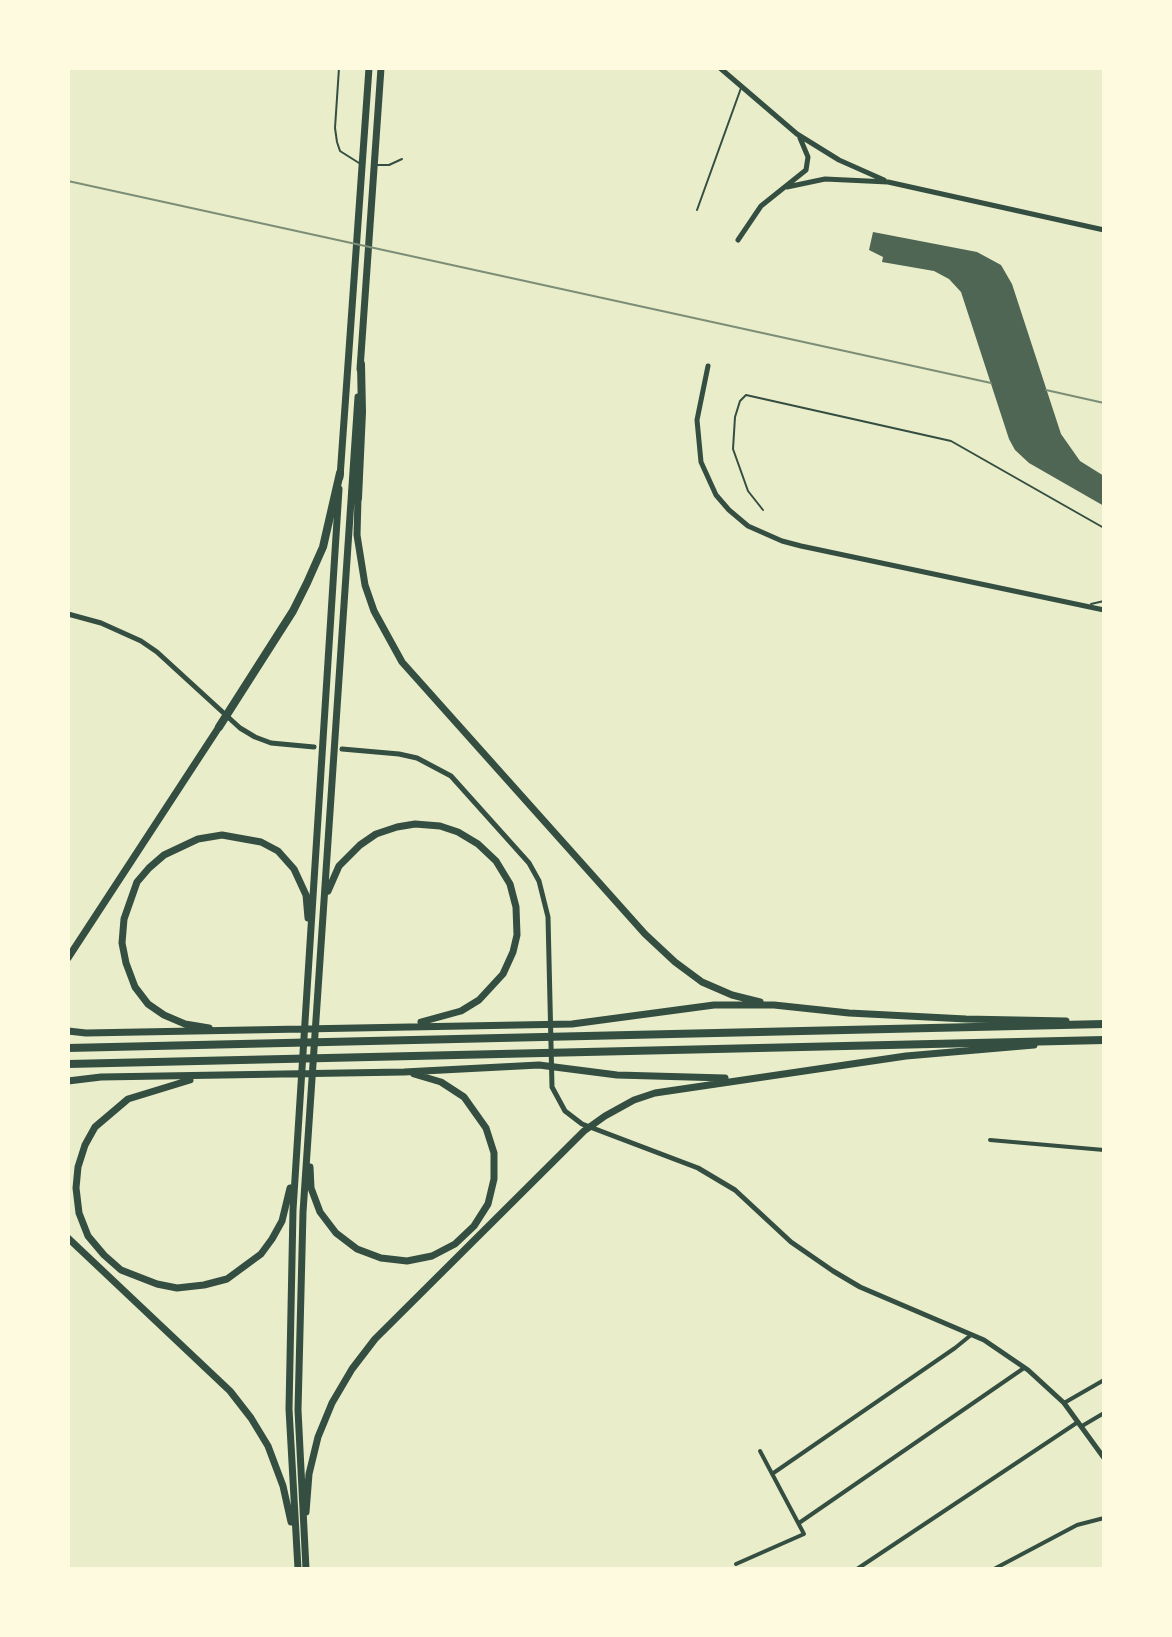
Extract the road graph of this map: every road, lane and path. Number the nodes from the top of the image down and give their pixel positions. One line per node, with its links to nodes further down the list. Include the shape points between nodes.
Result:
1 (339, 68): 7 (lane, via 335,128 340,151 367,165)
2 (369, 68): 15 (highway)
3 (381, 68): 13 (highway)
4 (720, 68): 5 (street)
5 (742, 86): 6 (street); 10 (lane)
6 (797, 134): 8 (street); 9 (street, via 807,148 808,164)
7 (402, 159)
8 (888, 182): 9 (street, via 825,179); 11 (street)
9 (787, 187): 12 (street, via 761,206)
10 (697, 210)
11 (1104, 230)
12 (738, 240)
13 (361, 364): 17 (highway)
14 (708, 366): 21 (street, via 697,420 701,462 716,495 748,526 801,546)
15 (340, 473): 16 (highway)
16 (336, 498): 24 (highway, via 307,583); 28 (highway)
17 (354, 498): 27 (highway); 30 (highway, via 365,585 402,662 675,962 702,982)
18 (763, 510): 19 (lane, via 748,491 733,449 737,407 746,395 951,441)
19 (1104, 528)
20 (1103, 602): 21 (lane)
21 (1086, 606): 22 (street)
22 (1104, 610)
23 (68, 614): 25 (street, via 149,646 255,737)
24 (219, 727): 29 (highway)
25 (314, 747)
26 (342, 749): 47 (street, via 399,754 451,776 521,852 539,881 548,917 552,1087 559,1103 582,1124 698,1168 735,1190 791,1242 860,1287)
27 (324, 905): 32 (highway, via 339,866 376,834 397,827 440,826 458,832 496,861 516,907 517,935 503,974 461,1011); 43 (highway)
28 (311, 938): 34 (highway, via 306,895 294,869 261,842 222,835 198,839 164,855 137,882 122,943 135,987 164,1015); 42 (highway)
29 (68, 958)
30 (774, 1005): 31 (highway, via 878,1015); 32 (highway, via 714,1005 572,1024)
31 (1104, 1023): 36 (highway)
32 (401, 1026): 34 (highway)
33 (68, 1031): 34 (highway)
34 (231, 1031)
35 (1100, 1040): 37 (highway); 40 (highway, via 906,1056)
36 (68, 1048)
37 (68, 1064)
38 (404, 1072): 39 (highway); 40 (highway, via 539,1065 668,1079); 43 (highway, via 441,1082 464,1097 480,1117 494,1153 488,1204 455,1244 407,1261 357,1249 320,1212 311,1188)
39 (212, 1076): 41 (highway); 42 (highway, via 128,1099 95,1127 85,1145 76,1188 79,1213 88,1236 121,1270 177,1288 227,1279 246,1267 282,1221)
40 (749, 1078): 58 (highway, via 655,1093 605,1116 375,1339 324,1421 309,1474)
41 (68, 1081)
42 (298, 1135): 59 (highway, via 289,1409)
43 (309, 1136): 58 (highway, via 298,1410)
44 (990, 1140): 45 (street)
45 (1104, 1150)
46 (68, 1238): 59 (highway, via 230,1391 251,1418 283,1486)
47 (971, 1335): 48 (street); 55 (street)
48 (1025, 1368): 50 (street); 57 (street)
49 (1104, 1380): 50 (street)
50 (1064, 1403): 52 (street)
51 (1104, 1413): 52 (street)
52 (1080, 1424): 54 (street); 60 (street)
53 (760, 1451): 55 (street)
54 (1104, 1458)
55 (772, 1474): 57 (street)
56 (1104, 1518): 66 (street, via 1077,1525)
57 (799, 1523): 61 (street, via 804,1534)
58 (304, 1530): 63 (highway)
59 (295, 1538): 62 (highway)
60 (867, 1562): 64 (street); 65 (street)
61 (736, 1564)
62 (298, 1569)
63 (306, 1569)
64 (857, 1569)
65 (871, 1569)
66 (994, 1569)

